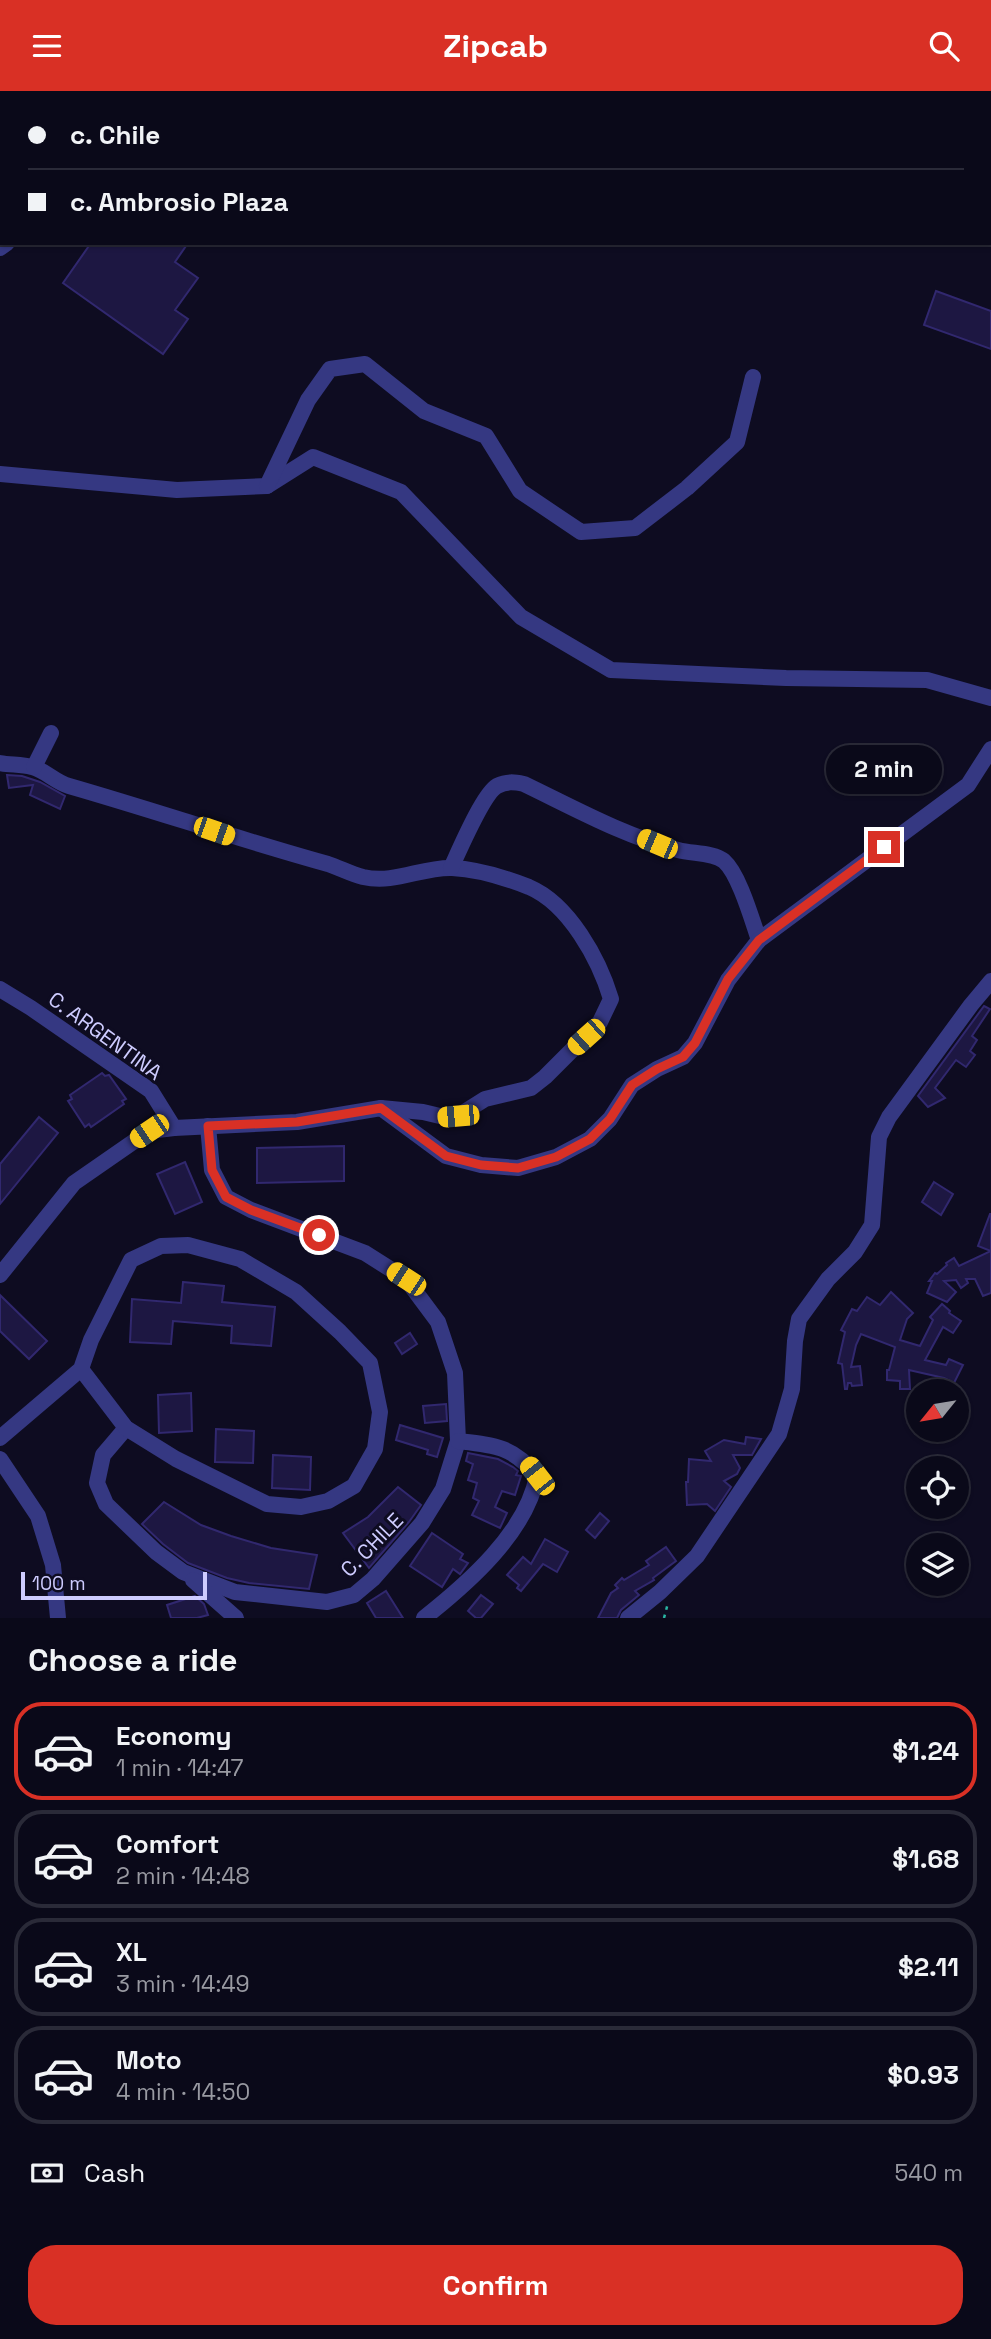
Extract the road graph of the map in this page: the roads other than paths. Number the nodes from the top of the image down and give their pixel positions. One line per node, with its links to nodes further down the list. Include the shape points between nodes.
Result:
1 (753, 377): 3 (street, via 737,442 635,529 581,531 520,491 486,436 424,411 365,364 330,369 308,400)
2 (0, 474): 3 (street, via 177,490)
3 (267, 486): 4 (street, via 313,457 401,492 521,617 611,670 927,680)
4 (991, 698)
5 (51, 733): 8 (street)
6 (991, 749): 10 (street, via 968,785)
7 (0, 764): 8 (street)
8 (34, 767): 9 (street, via 57,783 362,877 387,880)
9 (451, 868): 10 (street, via 495,787 511,781 524,784 657,844 716,856 726,863 743,895); 13 (street, via 530,888 556,904 585,941 611,999 600,1022 531,1088 485,1099 458,1116)
10 (759, 940): 13 (street, via 728,979 683,1057 632,1085 610,1119 590,1139 556,1157 518,1168 446,1156)
11 (991, 981): 26 (street, via 889,1117 879,1137 872,1225 799,1319 792,1389 779,1434 697,1556)
12 (0, 989): 15 (street, C. ARGENTINA, via 151,1091)
13 (381, 1108): 14 (street, via 297,1122)
14 (208, 1126): 15 (street); 20 (street, C. CHILE, via 212,1170 226,1197 365,1253 406,1279 438,1322 455,1373)
15 (174, 1128): 16 (street, via 149,1131 74,1182)
16 (0, 1275)
17 (81, 1369): 18 (street); 18 (street, via 131,1260 160,1245 188,1245 240,1259 296,1291 370,1363 380,1412 375,1450 354,1486 328,1501 301,1507 267,1504 176,1459); 19 (street)
18 (126, 1428): 22 (street, C. CHILE, via 103,1455 97,1483 106,1504)
19 (0, 1438)
20 (458, 1441): 22 (street, C. CHILE, via 443,1489 422,1523 354,1595 327,1602 235,1592); 25 (street, via 502,1448 524,1459 537,1476 534,1491 498,1549 464,1586)
21 (0, 1459): 23 (street, via 38,1516 53,1565)
22 (183, 1572): 24 (street, C. CHILE)
23 (58, 1618)
24 (236, 1618)
25 (424, 1618)
26 (628, 1618)

